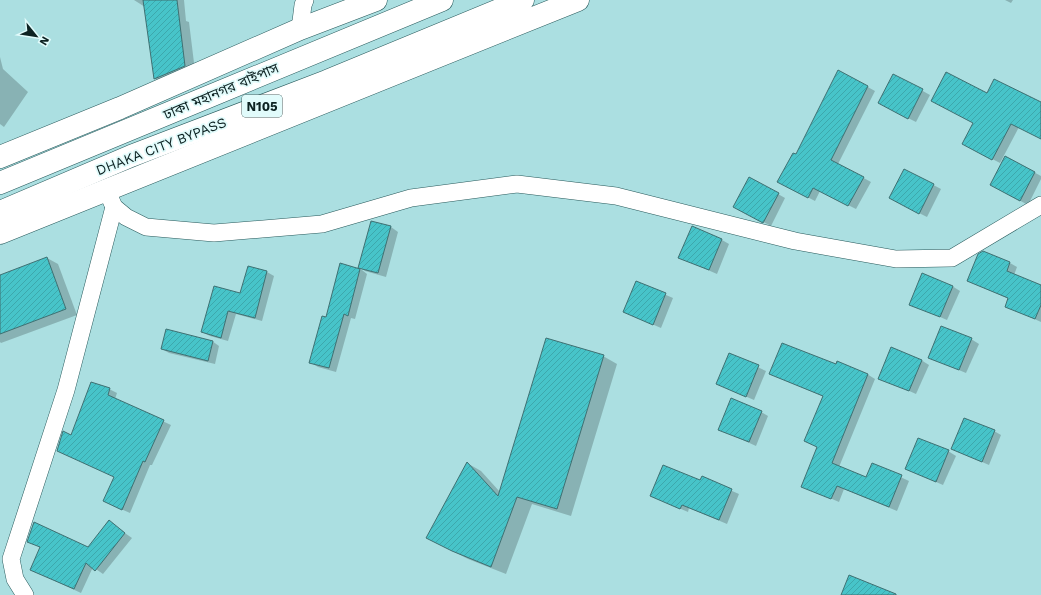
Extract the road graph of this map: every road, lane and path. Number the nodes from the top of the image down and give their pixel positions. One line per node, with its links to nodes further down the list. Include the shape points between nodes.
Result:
1 (305, 0): 6 (street)
2 (376, 0): 6 (main road)
3 (442, 0): 8 (main road, ঢাকা মহানগর বাইপাস / N105, via 134,129)
4 (523, 0): 11 (main road, DHAKA CITY BYPASS / N105, via 327,82 131,156)
5 (578, 0): 9 (main road)
6 (300, 29): 7 (main road, via 120,108)
7 (0, 157)
8 (0, 182)
9 (111, 199): 10 (street, via 126,217 146,227 214,233 322,224 411,198 517,184 616,196 795,241 896,259 952,258); 12 (main road); 13 (street, via 66,390)
10 (1041, 206)
11 (0, 212)
12 (0, 233)
13 (7, 576): 14 (street)
14 (25, 595)

